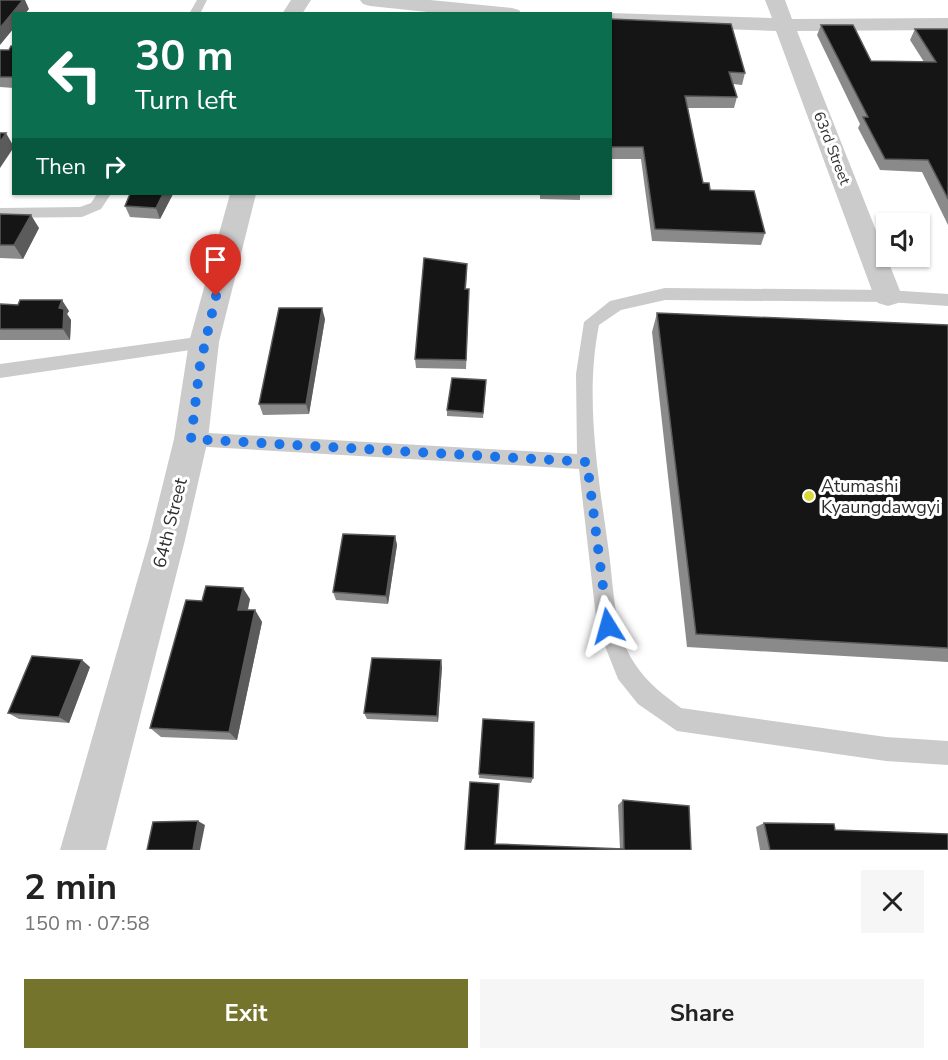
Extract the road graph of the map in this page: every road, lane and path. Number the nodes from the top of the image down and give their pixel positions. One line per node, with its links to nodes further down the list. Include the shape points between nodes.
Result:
1 (370, 0): 3 (street)
2 (774, 0): 6 (street, 63rd Street)
3 (490, 12)
4 (612, 19): 6 (street)
5 (948, 24): 6 (street)
6 (785, 25): 10 (street, 63rd Street)
7 (103, 195): 9 (lane, via 96,206 82,212)
8 (243, 195): 12 (street, 64th Street)
9 (0, 213)
10 (888, 296): 11 (lane); 15 (lane, via 665,294 609,310 592,321 584,359)
11 (948, 300)
12 (204, 342): 13 (lane); 14 (street, 64th Street)
13 (0, 371)
14 (191, 439): 15 (lane); 17 (street, 64th Street)
15 (587, 462): 16 (lane, via 608,626 626,671 646,696 677,719 886,749)
16 (948, 753)
17 (83, 850)

